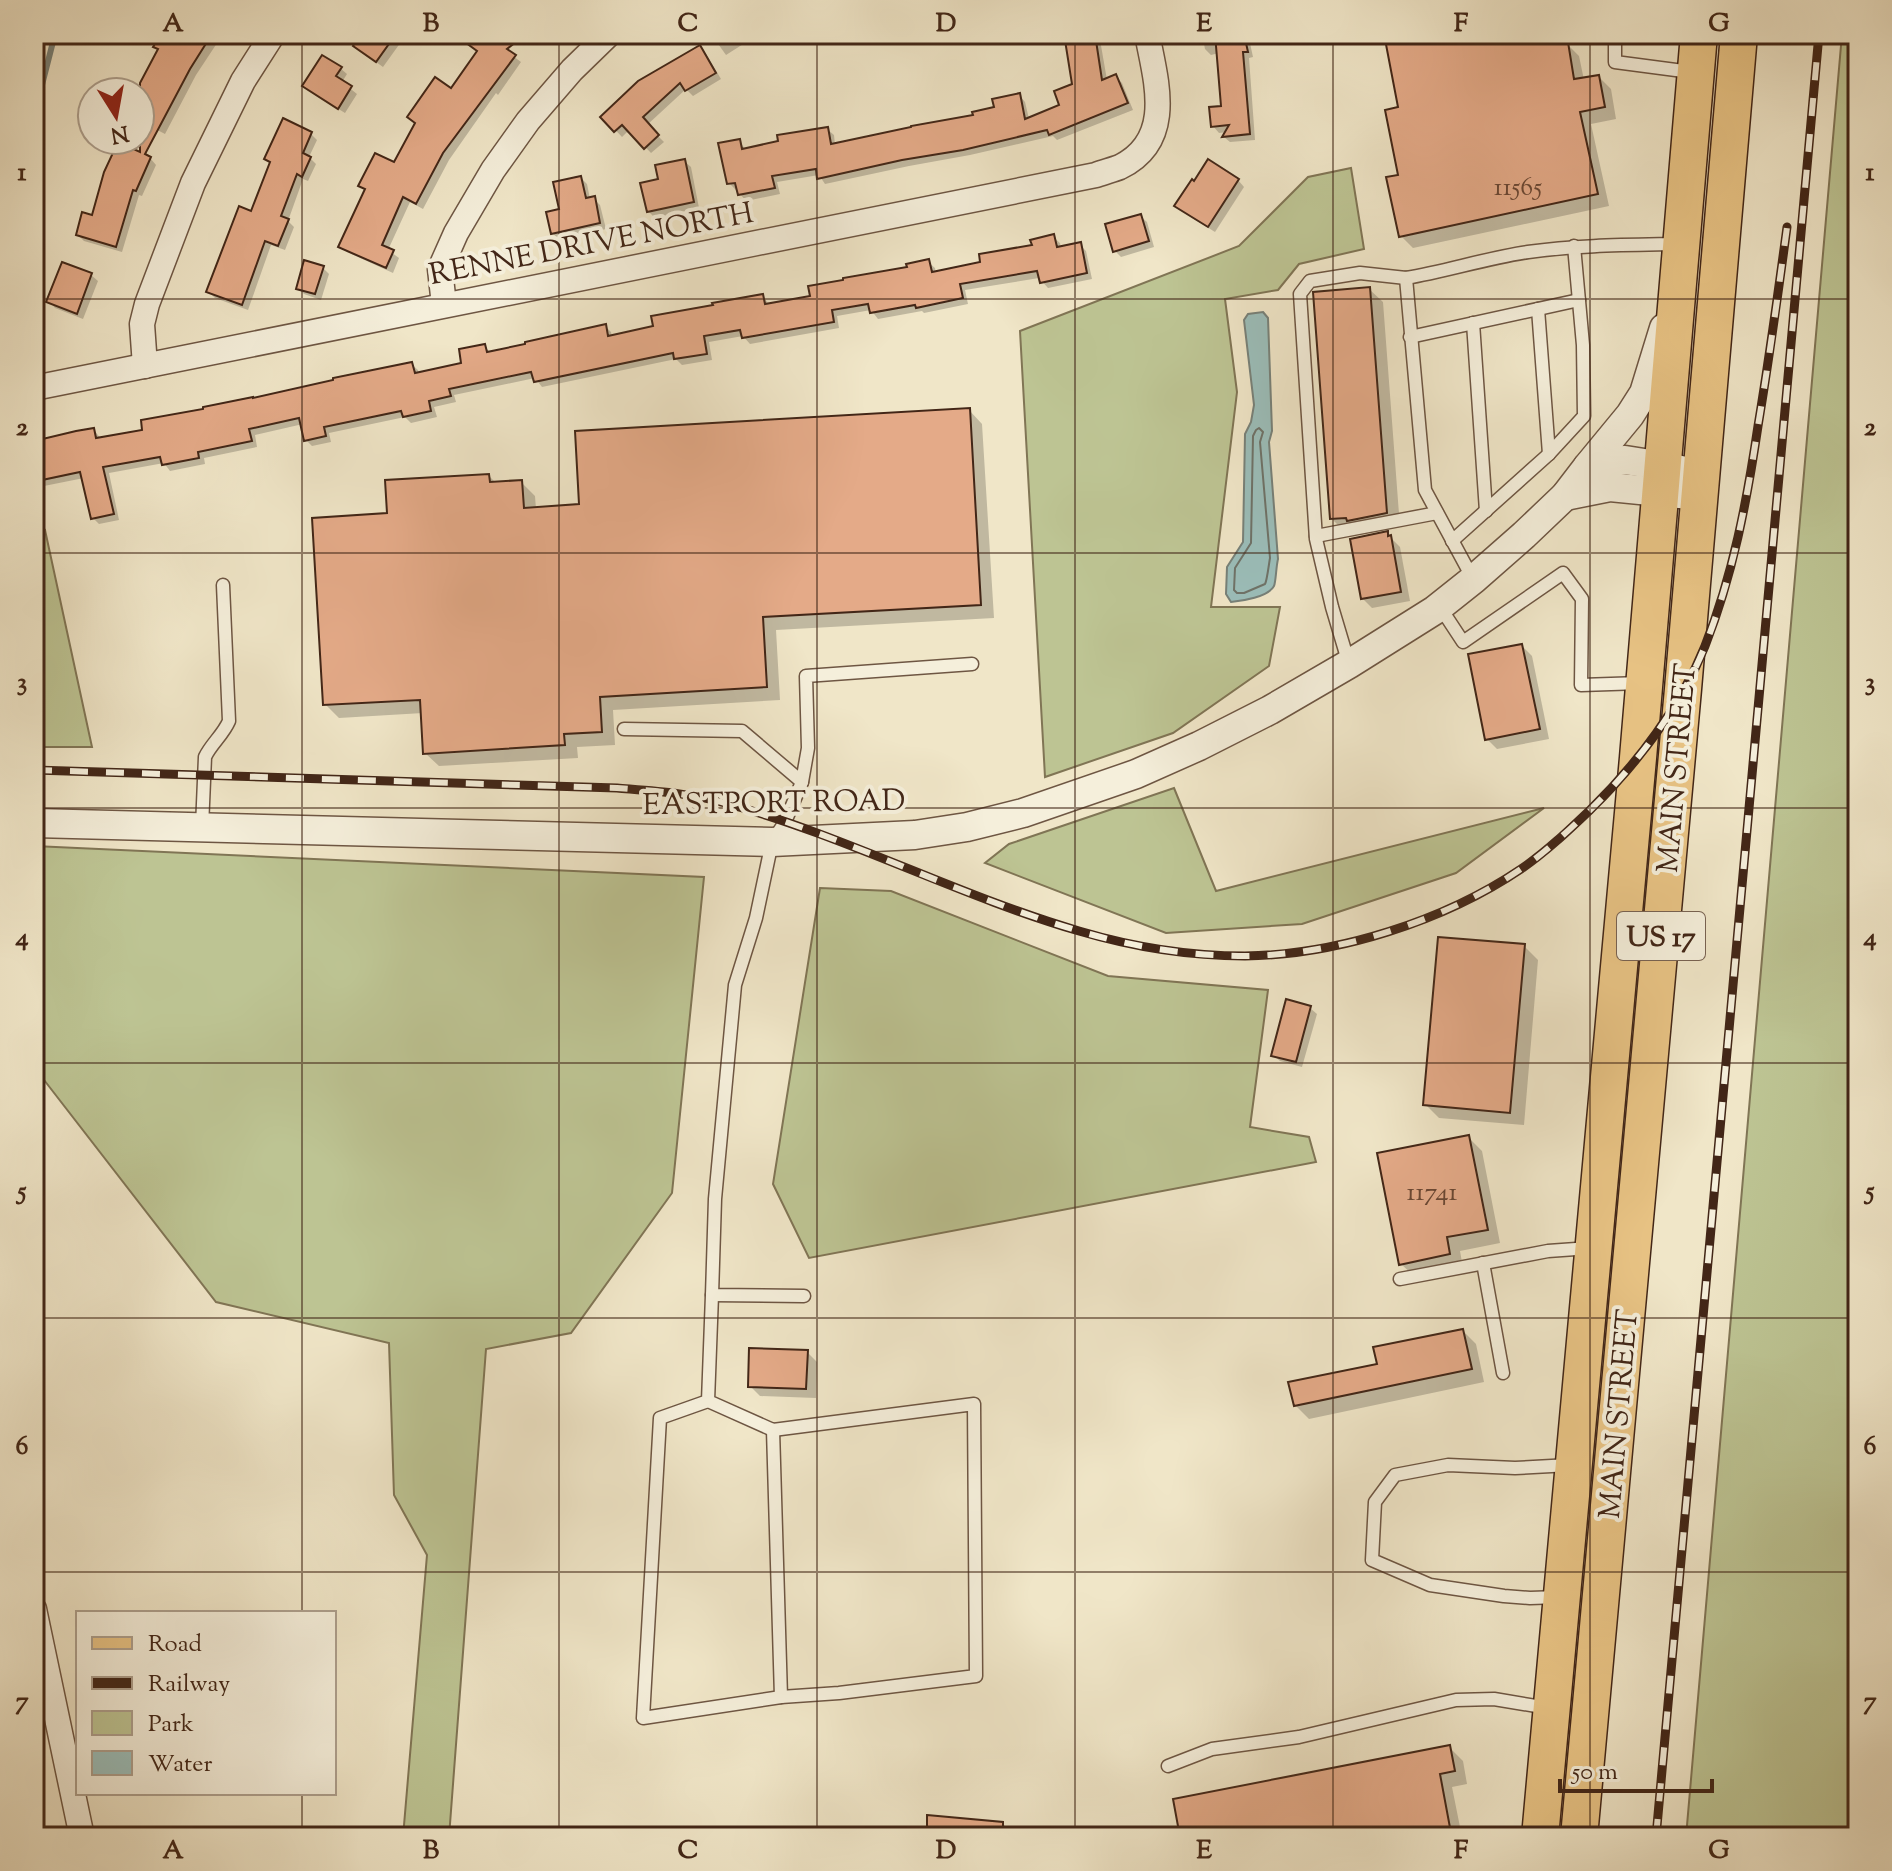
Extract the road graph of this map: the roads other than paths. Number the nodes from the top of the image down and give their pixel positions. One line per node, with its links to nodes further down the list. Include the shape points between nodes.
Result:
1 (273, 34): 17 (street, via 243,81 188,196 147,304 142,324)
2 (609, 34): 13 (street, via 528,121 493,170 440,269)
3 (1147, 34): 13 (street, RENNE DRIVE NORTH, via 1159,110 1149,140 1119,167)
4 (1615, 34): 7 (lane, via 1615,62)
5 (1699, 34): 7 (main road, MAIN STREET / US 17)
6 (1739, 34): 22 (main road, MAIN STREET / US 17)
7 (1696, 73): 8 (main road, MAIN STREET / US 17)
8 (1681, 244): 9 (lane); 11 (main road, MAIN STREET / US 17)
9 (1574, 246): 10 (lane); 12 (lane)
10 (1406, 278): 16 (lane); 26 (lane, via 1360,273 1310,281 1300,294)
11 (1678, 281): 20 (street, EASTPORT ROAD, via 1644,393); 21 (main road, MAIN STREET / US 17)
12 (1579, 300): 14 (lane); 19 (lane, via 1584,416)
13 (444, 305): 17 (street, RENNE DRIVE NORTH)
14 (1538, 309): 15 (lane); 19 (lane)
15 (1473, 323): 16 (lane); 24 (lane)
16 (1410, 337): 25 (lane, via 1425,490)
17 (145, 366): 18 (street, RENNE DRIVE NORTH)
18 (34, 388)
19 (1549, 454): 24 (lane)
20 (1588, 466): 21 (street, via 1625,460); 23 (street, EASTPORT ROAD)
21 (1662, 479): 22 (street); 23 (street); 33 (main road, MAIN STREET / US 17)
22 (1701, 485): 40 (main road, MAIN STREET / US 17)
23 (1565, 496): 28 (street, EASTPORT ROAD)
24 (1486, 511): 27 (lane)
25 (1437, 513): 26 (lane); 27 (lane)
26 (1316, 536): 32 (lane)
27 (1452, 541): 28 (lane)
28 (1474, 579): 30 (street, EASTPORT ROAD)
29 (223, 585): 37 (lane, via 229,721 205,757)
30 (1439, 606): 32 (street, EASTPORT ROAD); 33 (lane, via 1463,642 1563,573 1582,599 1581,685)
31 (972, 664): 35 (lane, via 806,676 808,748)
32 (1349, 664): 38 (street, EASTPORT ROAD, via 1199,746 1023,813 915,835)
33 (1644, 683): 39 (main road, MAIN STREET / US 17)
34 (624, 729): 35 (lane, via 742,731)
35 (802, 782): 38 (lane)
36 (34, 823): 37 (street, EASTPORT ROAD)
37 (202, 827): 38 (street, EASTPORT ROAD)
38 (772, 842): 44 (lane, via 735,985 715,1199)
39 (1612, 1040): 40 (street); 41 (main road, MAIN STREET / US 17)
40 (1651, 1044): 51 (main road, MAIN STREET / US 17)
41 (1593, 1248): 42 (lane); 49 (main road, MAIN STREET / US 17)
42 (1483, 1263): 43 (lane); 46 (lane)
43 (1400, 1279)
44 (712, 1295): 45 (lane); 47 (lane)
45 (804, 1296)
46 (1503, 1373)
47 (708, 1401): 48 (lane); 53 (lane, via 660,1418 643,1718)
48 (773, 1430): 53 (lane); 53 (lane, via 974,1404 976,1676)
49 (1574, 1464): 50 (main road, MAIN STREET / US 17); 50 (lane, via 1448,1465 1395,1475 1375,1502 1372,1560 1430,1585)
50 (1562, 1597): 51 (street); 54 (main road, MAIN STREET / US 17)
51 (1601, 1602): 58 (main road, MAIN STREET / US 17)
52 (34, 1609): 56 (street)
53 (781, 1697)
54 (1551, 1709): 55 (lane, via 1494,1699 1456,1700 1299,1737 1212,1749); 57 (main road, MAIN STREET / US 17)
55 (1168, 1766)
56 (82, 1837)
57 (1540, 1837)
58 (1579, 1837)

